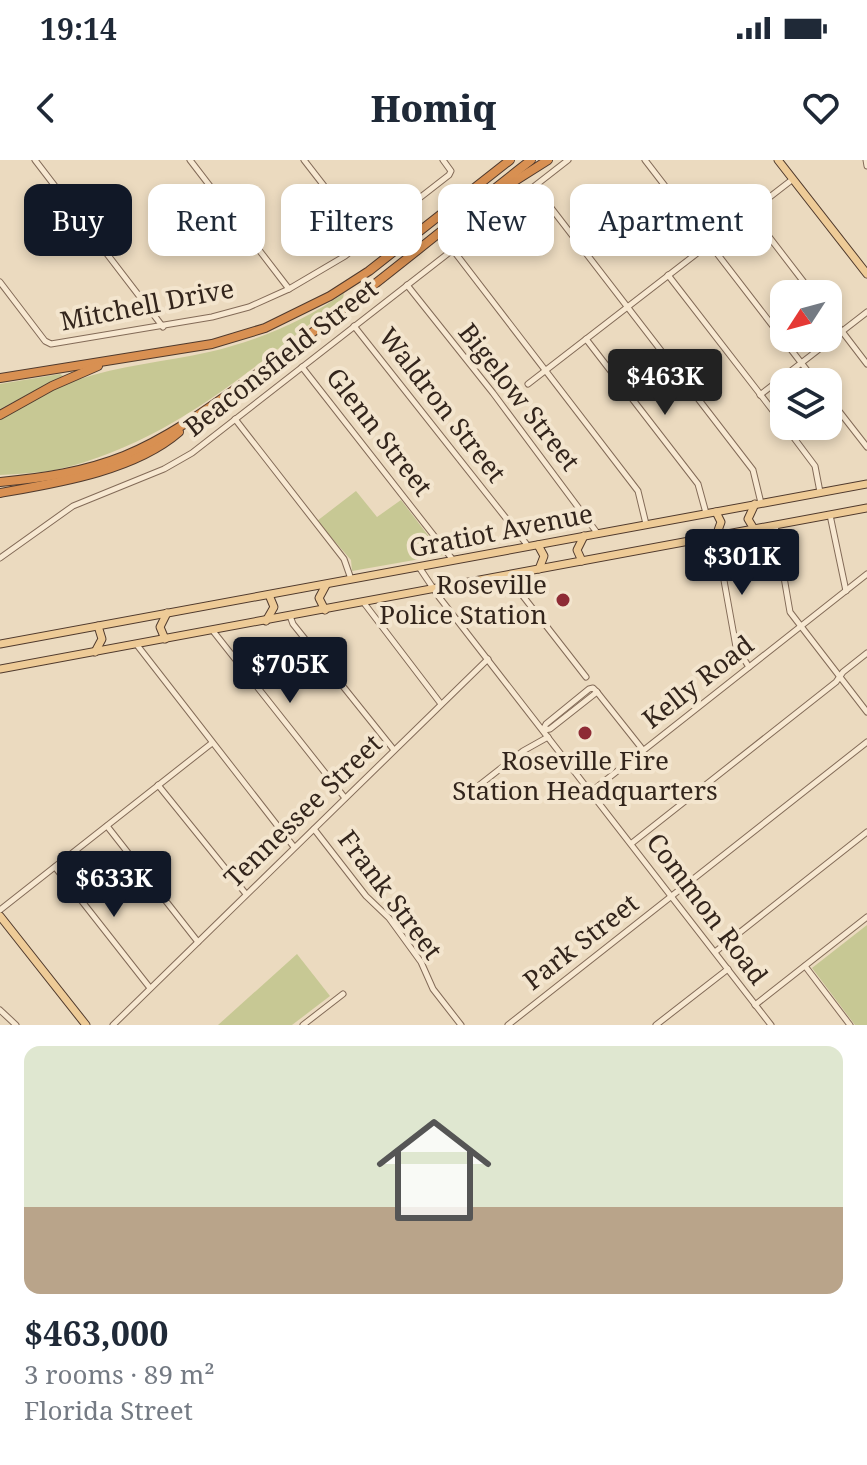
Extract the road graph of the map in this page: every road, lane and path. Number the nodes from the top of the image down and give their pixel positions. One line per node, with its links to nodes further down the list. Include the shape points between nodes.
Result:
1 (35, 160): 38 (street)
2 (190, 160): 34 (street)
3 (304, 160): 13 (street)
4 (443, 160): 19 (street, Mitchell Drive, via 451,173)
5 (501, 160): 14 (highway)
6 (510, 160): 15 (highway)
7 (531, 160): 28 (highway)
8 (548, 160): 28 (highway)
9 (568, 160): 16 (street, Beaconsfield Street)
10 (645, 160): 17 (street)
11 (778, 160): 12 (main road)
12 (793, 179): 18 (street); 29 (main road)
13 (323, 184)
14 (476, 184)
15 (479, 184)
16 (538, 184)
17 (664, 184)
18 (772, 195)
19 (422, 196)
20 (554, 213): 35 (street)
21 (438, 216): 42 (highway, via 369,271 279,323 212,344)
22 (772, 241): 31 (street)
23 (343, 256): 34 (street, Mitchell Drive)
24 (445, 256): 33 (street, Beaconsfield Street)
25 (458, 256): 47 (street)
26 (692, 256): 30 (street)
27 (719, 256): 43 (street)
28 (404, 258): 55 (highway)
29 (867, 274)
30 (668, 275): 35 (street); 50 (street)
31 (802, 280)
32 (0, 282): 38 (street, Mitchell Drive, via 49,343)
33 (407, 285): 37 (street, Beaconsfield Street); 70 (street, Bigelow Street)
34 (289, 289): 38 (street, Mitchell Drive, via 228,313)
35 (627, 307): 40 (street); 62 (street, via 753,470)
36 (867, 312): 39 (street)
37 (354, 326): 45 (street, Beaconsfield Street); 74 (street, Waldron Street)
38 (163, 327)
39 (842, 331): 44 (street)
40 (586, 339): 47 (street); 65 (street, via 698,484)
41 (815, 352): 43 (street)
42 (110, 361): 48 (highway); 52 (highway)
43 (801, 363): 46 (street); 50 (street)
44 (867, 364)
45 (302, 367): 54 (street, Beaconsfield Street); 76 (street, Glenn Street)
46 (805, 368)
47 (545, 370): 49 (street); 67 (street, via 640,493)
48 (0, 378)
49 (528, 384)
50 (760, 395): 51 (street)
51 (770, 408)
52 (0, 415)
53 (842, 415): 57 (street)
54 (235, 419): 75 (street, Beaconsfield Street, via 172,465 64,511); 82 (street, via 344,559)
55 (190, 423): 58 (highway, via 90,468); 61 (highway, via 171,439 124,462)
56 (795, 440): 60 (street, via 814,465)
57 (867, 447)
58 (0, 482)
59 (867, 484): 60 (main road, Gratiot Avenue)
60 (820, 492): 62 (main road, Gratiot Avenue)
61 (0, 493)
62 (758, 503): 64 (main road, Gratiot Avenue); 69 (main road, via 748,519)
63 (867, 508): 66 (main road, Gratiot Avenue)
64 (716, 512): 65 (main road, Gratiot Avenue); 72 (main road, via 721,522)
65 (706, 513): 67 (main road, Gratiot Avenue)
66 (830, 515): 68 (main road, Gratiot Avenue); 85 (street)
67 (646, 524): 70 (main road, Gratiot Avenue)
68 (775, 525): 69 (main road, Gratiot Avenue); 93 (street, via 790,612)
69 (754, 529): 72 (main road, Gratiot Avenue)
70 (598, 534): 71 (main road, Gratiot Avenue)
71 (584, 536): 73 (main road, Gratiot Avenue); 77 (main road, via 577,550)
72 (716, 536): 77 (main road, Gratiot Avenue); 101 (street, via 736,647)
73 (538, 545): 74 (main road, Gratiot Avenue); 79 (main road, via 544,556)
74 (528, 546): 76 (main road, Gratiot Avenue)
75 (0, 558)
76 (453, 560): 78 (main road, Gratiot Avenue)
77 (582, 561): 79 (main road, Gratiot Avenue)
78 (419, 567): 82 (main road, Gratiot Avenue); 84 (street, Common Road)
79 (539, 569): 80 (main road, Gratiot Avenue)
80 (509, 574): 84 (main road, Gratiot Avenue); 103 (street)
81 (867, 574): 85 (street, Kelly Road)
82 (352, 580): 83 (main road, Gratiot Avenue)
83 (326, 585): 86 (main road, Gratiot Avenue); 88 (main road, via 319,598)
84 (435, 590): 87 (main road, Gratiot Avenue); 100 (street, Common Road)
85 (846, 591): 93 (street, Kelly Road)
86 (269, 595): 89 (main road, Gratiot Avenue); 91 (main road, via 274,607)
87 (364, 603): 88 (main road, Gratiot Avenue); 105 (street)
88 (325, 610): 90 (main road, Gratiot Avenue)
89 (167, 613): 92 (main road, Gratiot Avenue); 95 (main road, via 160,627)
90 (290, 616): 91 (main road, Gratiot Avenue); 111 (street)
91 (266, 621): 94 (main road, Gratiot Avenue)
92 (98, 626): 96 (main road, Gratiot Avenue); 98 (main road, via 102,639)
93 (800, 626): 101 (street, Kelly Road); 104 (street)
94 (213, 631): 95 (main road, Gratiot Avenue); 116 (street)
95 (165, 639): 97 (main road, Gratiot Avenue)
96 (0, 644)
97 (137, 645): 98 (main road, Gratiot Avenue); 110 (street)
98 (95, 652): 102 (main road, Gratiot Avenue)
99 (867, 653): 104 (street)
100 (488, 659): 105 (street, Tennessee Street); 107 (street, Common Road)
101 (749, 667): 112 (street, Kelly Road)
102 (0, 669)
103 (586, 677)
104 (840, 677): 106 (street); 120 (street)
105 (441, 704): 111 (street, Tennessee Street)
106 (867, 712)
107 (543, 730): 108 (street, Common Road); 112 (street, via 597,692)
108 (548, 737): 114 (street); 115 (street, Common Road)
109 (867, 742): 124 (street, Park Street)
110 (212, 743): 113 (street); 121 (street)
111 (394, 750): 116 (street, Tennessee Street)
112 (643, 750): 115 (street, Kelly Road)
113 (158, 785): 117 (street); 123 (street)
114 (477, 787)
115 (592, 791): 120 (street, Common Road)
116 (345, 798): 118 (street, Tennessee Street)
117 (107, 826): 122 (street); 127 (street)
118 (314, 829): 121 (street, Tennessee Street); 139 (street, Frank Street, via 389,918)
119 (867, 832): 128 (street)
120 (632, 844): 124 (street, Common Road)
121 (294, 847): 123 (street, Tennessee Street)
122 (55, 867): 125 (street); 131 (street)
123 (246, 894): 127 (street, Tennessee Street)
124 (671, 896): 128 (street, Common Road); 140 (street, Park Street)
125 (1, 917): 136 (main road)
126 (867, 917): 129 (street)
127 (198, 942): 131 (street, Tennessee Street)
128 (715, 952): 130 (street, Common Road)
129 (805, 966): 133 (street); 143 (street)
130 (728, 969): 133 (street, Common Road); 141 (street)
131 (150, 988): 137 (street, Tennessee Street)
132 (343, 994): 138 (street)
133 (755, 1005): 142 (street, Common Road)
134 (0, 1010): 135 (street)
135 (16, 1025)
136 (86, 1025)
137 (113, 1025)
138 (303, 1025)
139 (461, 1025)
140 (508, 1025)
141 (656, 1025)
142 (771, 1025)
143 (850, 1025)

